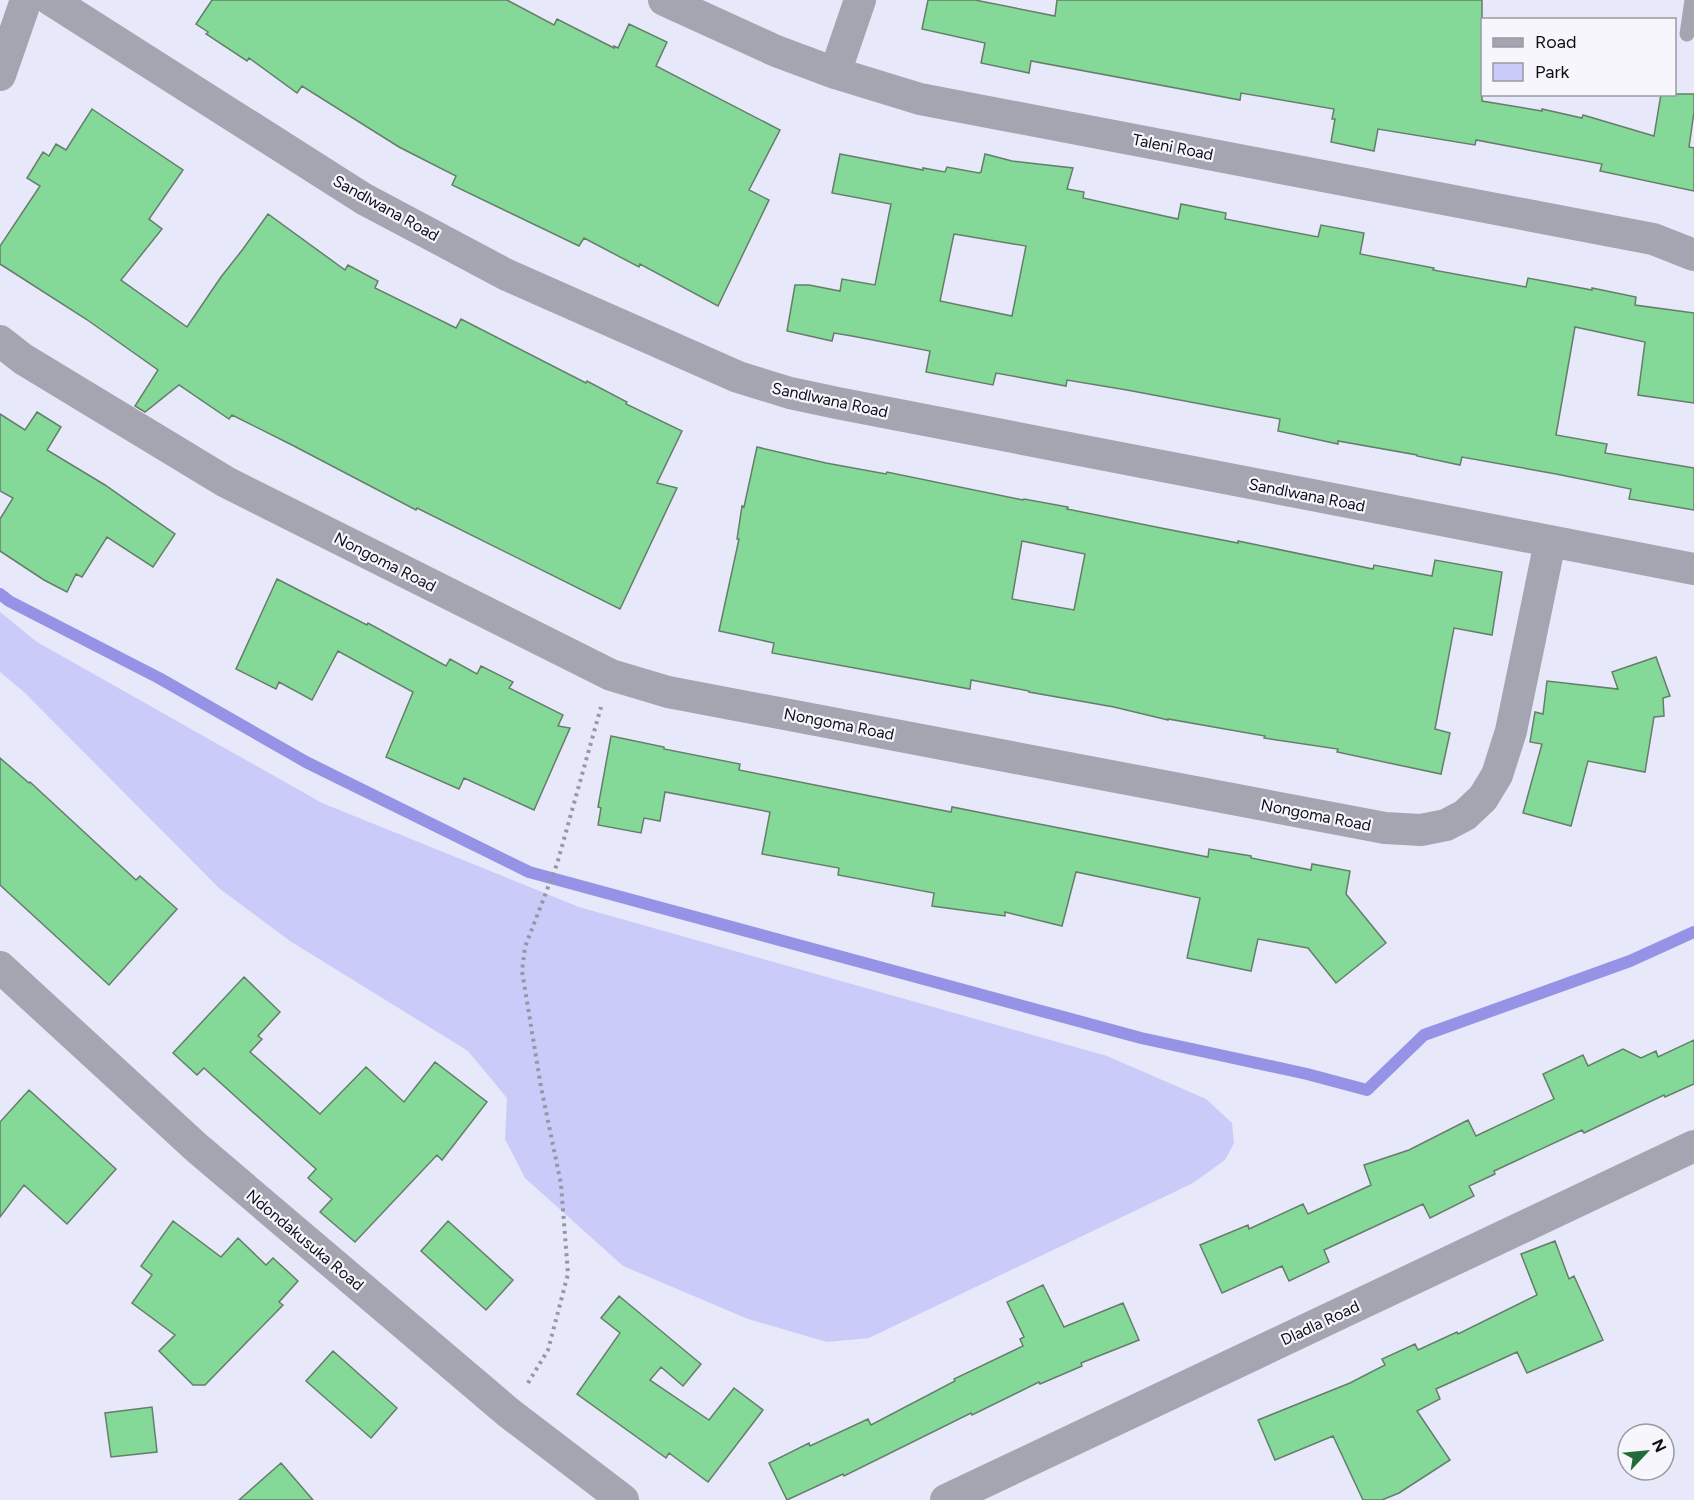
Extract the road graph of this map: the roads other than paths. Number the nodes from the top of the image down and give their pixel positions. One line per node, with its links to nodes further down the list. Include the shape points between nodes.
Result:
1 (26, 0): 8 (street)
2 (51, 0): 11 (street, Sandlwana Road, via 364,199 507,274 738,377 837,403)
3 (664, 0): 7 (street, Taleni Road)
4 (860, 0): 7 (street)
5 (1692, 0): 6 (lane)
6 (1687, 34)
7 (835, 73): 9 (street, Taleni Road, via 920,99 1653,239)
8 (0, 75)
9 (1694, 255)
10 (0, 341): 11 (street, Nongoma Road, via 23,359 226,482 611,675 680,694 1385,828 1422,830 1446,825 1465,816 1497,776 1511,731)
11 (1550, 542): 12 (street, Sandlwana Road)
12 (1694, 569)
13 (0, 966): 15 (street, Ndondakusuka Road, via 197,1148 509,1413)
14 (1694, 1146): 16 (street, Dladla Road)
15 (623, 1500)
16 (946, 1500)

